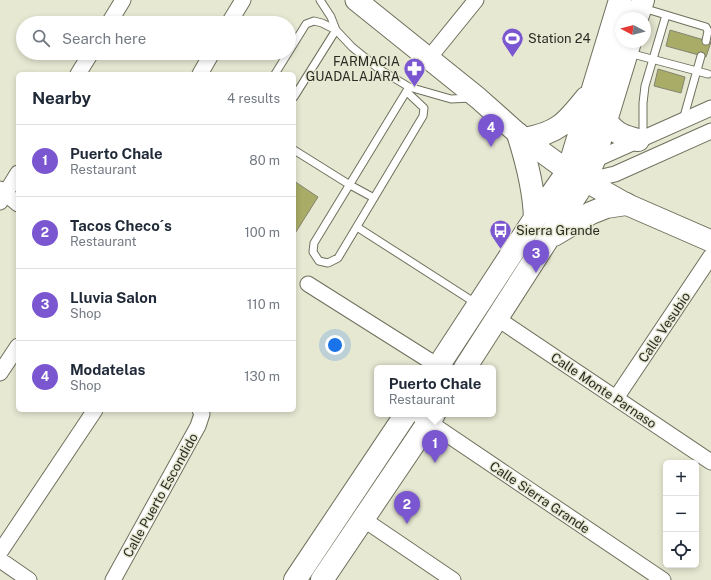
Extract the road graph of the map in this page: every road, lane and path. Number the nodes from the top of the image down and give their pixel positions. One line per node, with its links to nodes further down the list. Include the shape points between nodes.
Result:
1 (123, 0): 8 (street)
2 (243, 0): 9 (street)
3 (320, 0): 10 (lane)
4 (476, 0): 16 (street)
5 (364, 2): 16 (main road)
6 (631, 5): 7 (lane); 27 (main road)
7 (666, 15): 12 (lane, via 706,27); 20 (lane)
8 (113, 16)
9 (233, 16)
10 (336, 30): 11 (lane, via 314,21 306,24); 26 (lane, via 352,47); 28 (lane)
11 (296, 40)
12 (706, 40)
13 (628, 48): 32 (main road)
14 (630, 48): 20 (lane)
15 (702, 56): 24 (lane)
16 (428, 58): 29 (main road)
17 (87, 60): 21 (street)
18 (208, 60): 22 (street)
19 (284, 60): 23 (lane)
20 (652, 60): 24 (lane); 35 (lane, via 644,92)
21 (79, 72)
22 (201, 72)
23 (276, 72)
24 (697, 72): 25 (lane); 31 (lane)
25 (708, 74)
26 (408, 89): 29 (lane, via 451,99); 40 (lane); 42 (lane, via 424,108 423,116)
27 (592, 91): 34 (main road, via 566,122 556,129 542,136); 39 (main road)
28 (296, 94)
29 (478, 98): 34 (main road)
30 (711, 108): 31 (street)
31 (683, 120): 35 (street)
32 (606, 121): 35 (main road, via 620,135); 37 (main road)
33 (711, 131): 39 (street, via 615,174)
34 (521, 137): 39 (main road); 45 (main road, via 531,178)
35 (641, 139): 37 (street)
36 (296, 151): 40 (lane)
37 (594, 160): 39 (main road)
38 (16, 176): 41 (street)
39 (577, 176): 44 (main road); 45 (main road); 47 (main road)
40 (350, 185): 42 (lane); 46 (lane, via 314,243 313,252 319,261 328,263 338,258)
41 (2, 195): 43 (street)
42 (374, 198): 46 (lane)
43 (16, 203)
44 (626, 204): 47 (main road, via 591,213); 48 (main road)
45 (535, 218): 51 (main road)
46 (357, 228): 51 (lane)
47 (550, 238): 52 (main road)
48 (711, 242)
49 (711, 256): 58 (street, Calle Vesubio)
50 (308, 284): 54 (street)
51 (479, 305): 55 (main road)
52 (498, 318): 56 (main road); 58 (street, Calle Monte Parnaso)
53 (16, 349): 57 (street)
54 (435, 365)
55 (439, 365)
56 (467, 365)
57 (0, 373)
58 (616, 398): 63 (street, Calle Monte Parnaso)
59 (94, 412): 65 (street)
60 (201, 412): 68 (street, Calle Puerto Escondido, via 198,426)
61 (404, 417): 69 (main road)
62 (426, 417): 64 (main road); 72 (street, Calle Sierra Grande)
63 (711, 462)
64 (363, 519): 70 (main road); 71 (street)
65 (0, 552)
66 (0, 560): 67 (street)
67 (29, 580)
68 (113, 580)
69 (295, 580)
70 (322, 580)
71 (453, 580)
72 (663, 580)

